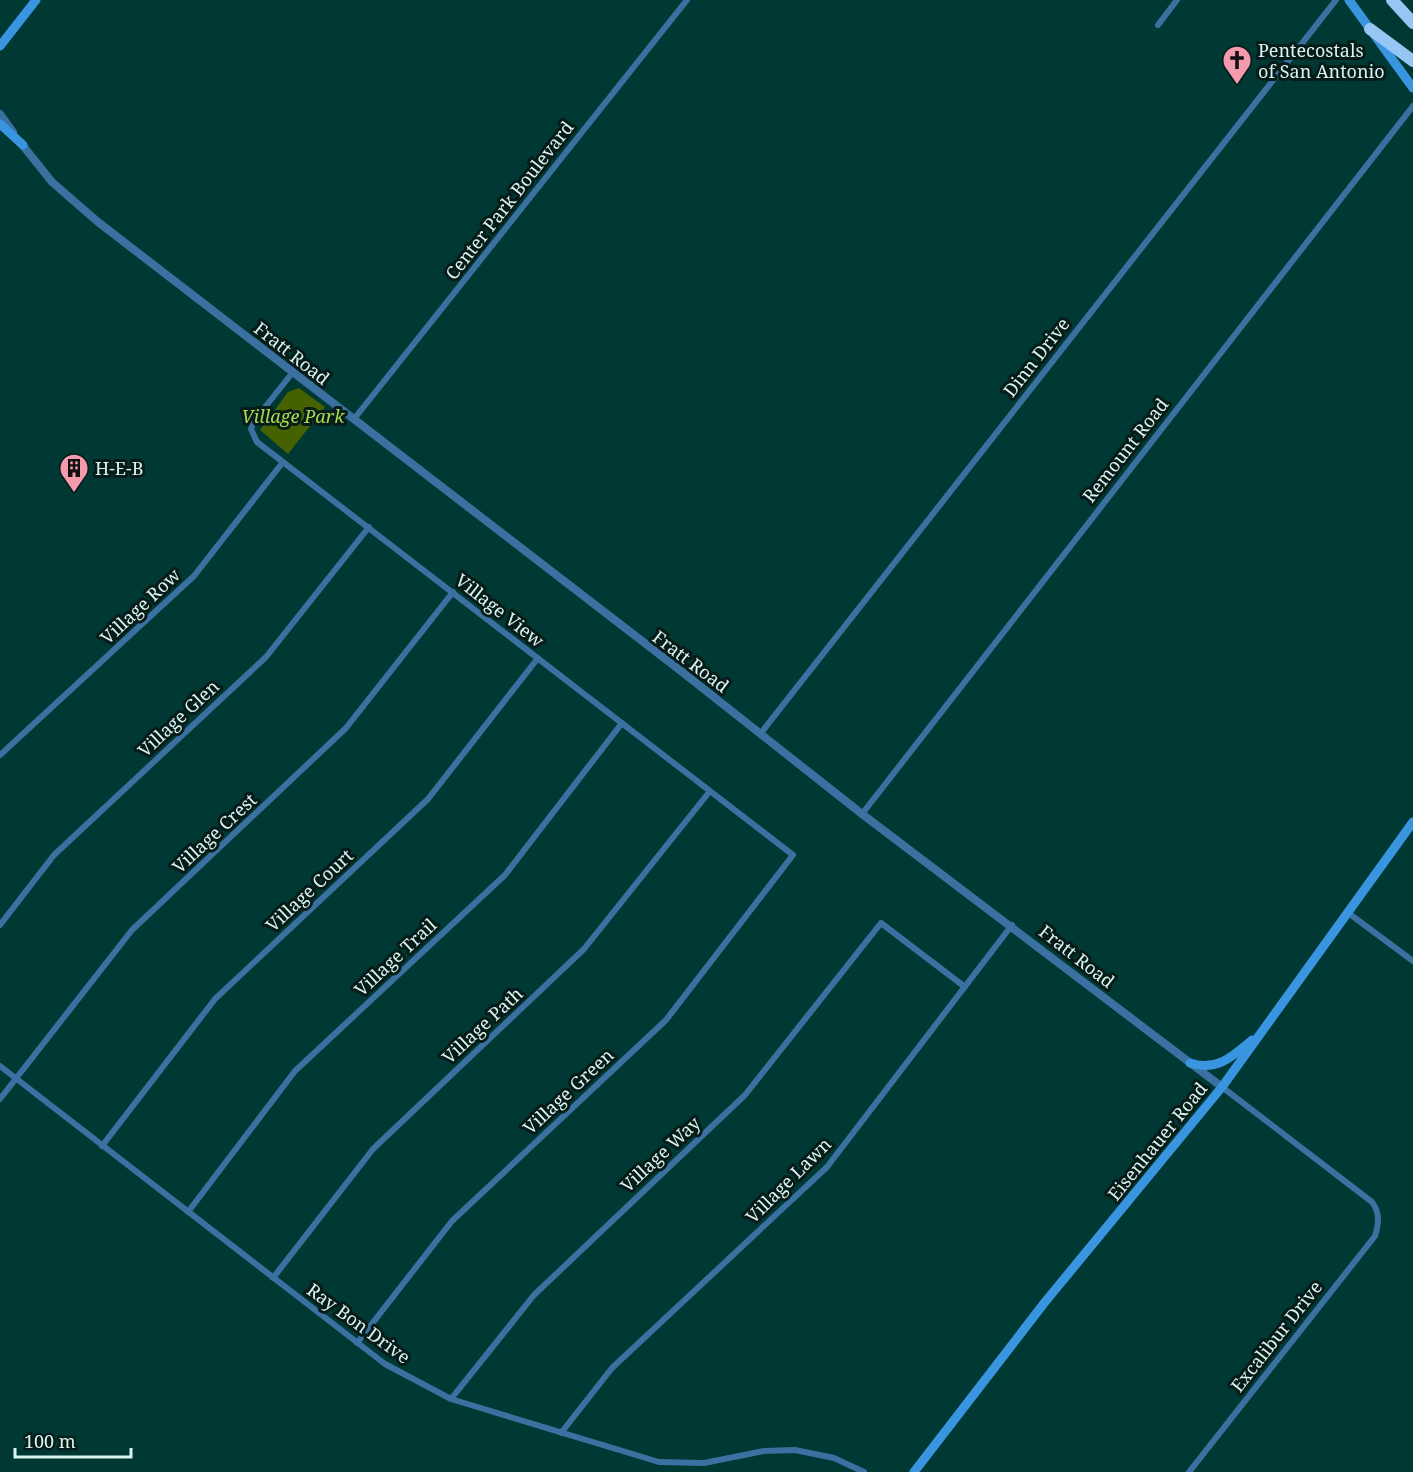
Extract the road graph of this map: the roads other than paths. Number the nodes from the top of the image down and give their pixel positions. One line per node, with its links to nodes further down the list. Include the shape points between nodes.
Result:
1 (36, 0): 10 (main road)
2 (687, 0): 18 (street, Center Park Boulevard)
3 (1177, 0): 8 (street)
4 (1336, 0): 24 (street, Dinn Drive)
5 (1349, 0): 9 (main road)
6 (1392, 0): 7 (highway)
7 (1413, 23)
8 (1158, 25)
9 (1370, 29): 11 (highway); 12 (main road)
10 (1, 43)
11 (1413, 61)
12 (1413, 88)
13 (1413, 106): 27 (street, Remount Road)
14 (0, 114): 16 (street, Fratt Road)
15 (0, 124): 16 (main road)
16 (23, 145): 17 (street, Fratt Road, via 52,182 80,207)
17 (293, 372): 18 (street, Fratt Road); 19 (street, Village View, via 251,429 257,442)
18 (354, 419): 24 (street, Fratt Road)
19 (283, 462): 20 (street, Village View); 25 (street, Village Row, via 194,576)
20 (369, 527): 21 (street, Village View); 31 (street, Village Glen, via 266,657 54,855)
21 (453, 592): 22 (street, Village View); 38 (street, Village Crest, via 346,728 132,930)
22 (538, 658): 23 (street, Village View); 41 (street, Village Court, via 428,799 215,999)
23 (622, 723): 26 (street, Village View); 42 (street, Village Trail, via 505,875 295,1071)
24 (761, 733): 27 (street, Fratt Road)
25 (0, 755)
26 (710, 791): 29 (street, Village View); 44 (street, Village Path, via 584,949 373,1149)
27 (862, 814): 32 (street, Fratt Road)
28 (1413, 822): 30 (main road, Eisenhauer Road)
29 (793, 855): 45 (street, Village Green, via 666,1020 452,1221)
30 (1346, 911): 33 (street); 35 (main road, Eisenhauer Road)
31 (0, 925)
32 (1012, 926): 34 (street, Village Lawn); 36 (street, Fratt Road)
33 (1413, 961)
34 (965, 987): 46 (street, Village Way, via 880,923 745,1095 534,1295); 47 (street, Village Lawn, via 826,1167 612,1368)
35 (1269, 1023): 36 (main road, via 1224,1062 1206,1066); 39 (main road, Eisenhauer Road)
36 (1190, 1063): 39 (street, Fratt Road)
37 (0, 1066): 38 (street, Ray Bon Drive)
38 (16, 1078): 40 (street, Village Crest); 41 (street, Ray Bon Drive)
39 (1222, 1087): 43 (street, Fratt Road, via 1360,1192 1372,1202); 49 (main road, Eisenhauer Road, via 1045,1302)
40 (0, 1099)
41 (102, 1146): 42 (street, Ray Bon Drive)
42 (188, 1212): 44 (street, Ray Bon Drive)
43 (1378, 1215): 50 (street, Excalibur Drive, via 1375,1236)
44 (273, 1278): 45 (street, Ray Bon Drive)
45 (357, 1343): 46 (street, Ray Bon Drive, via 400,1373)
46 (451, 1399): 47 (street, Ray Bon Drive)
47 (561, 1433): 48 (street, Ray Bon Drive, via 671,1464 795,1450 834,1458)
48 (864, 1472)
49 (914, 1472)
50 (1189, 1472)

